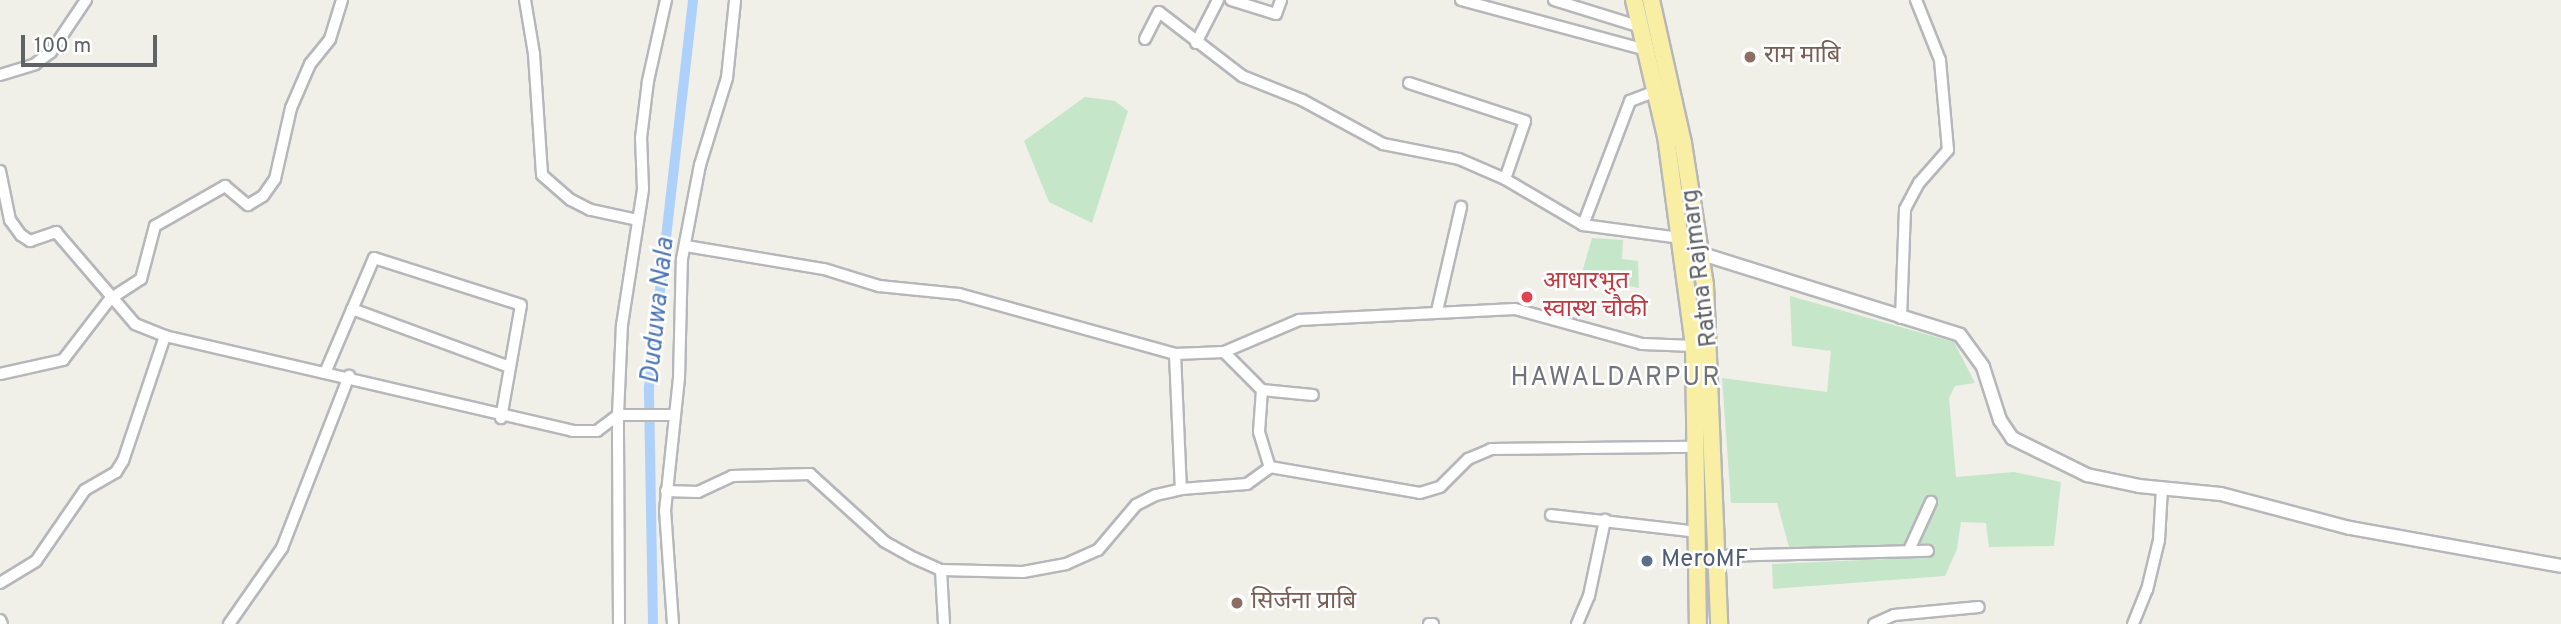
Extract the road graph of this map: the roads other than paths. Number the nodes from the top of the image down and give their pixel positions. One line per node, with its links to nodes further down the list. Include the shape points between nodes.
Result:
1 (86, 0): 18 (street, via 51,52 35,64)
2 (342, 0): 29 (street, via 330,39 310,64 291,108 270,187 248,205 225,186 155,226 141,279)
3 (525, 0): 24 (street, via 534,54 542,175 590,210)
4 (666, 0): 24 (street, via 648,82)
5 (734, 0): 27 (street, via 727,78 700,164)
6 (1218, 0): 16 (street)
7 (1231, 0): 8 (street, via 1276,14)
8 (1281, 0)
9 (1461, 0): 17 (street)
10 (1555, 0): 14 (street)
11 (1634, 0): 14 (highway, Ratna Rajmarg)
12 (1651, 0): 28 (highway, Ratna Rajmarg, via 1684,143)
13 (1916, 0): 32 (street, via 1940,60 1948,150 1919,183 1905,209)
14 (1641, 27): 17 (highway, Ratna Rajmarg)
15 (1144, 39): 16 (street, via 1158,12)
16 (1196, 43): 22 (street, via 1242,76 1302,100 1383,144 1459,159)
17 (1646, 50): 20 (highway, Ratna Rajmarg)
18 (0, 75)
19 (1409, 83): 22 (street, via 1525,121)
20 (1656, 91): 25 (street, via 1630,101); 26 (highway, Ratna Rajmarg)
21 (0, 171): 29 (street, via 14,228 30,241 56,232)
22 (1505, 179): 25 (street)
23 (1461, 207): 31 (street)
24 (638, 220): 43 (street, via 627,275)
25 (1583, 225): 26 (street)
26 (1682, 243): 28 (street); 34 (highway, Ratna Rajmarg)
27 (686, 246): 36 (street, via 824,269 879,286 958,294); 44 (street)
28 (1702, 257): 32 (street); 57 (highway, Ratna Rajmarg, via 1711,358)
29 (110, 299): 33 (street, via 135,324); 39 (street, via 63,360)
30 (352, 309): 37 (street); 37 (street, via 374,258 521,305); 38 (street)
31 (1437, 311): 34 (street, via 1515,309 1642,344); 35 (street, via 1299,320)
32 (1901, 318): 49 (street, via 1960,335 1983,367 2000,421 2012,438 2087,475)
33 (165, 336): 38 (street); 60 (street, via 116,472 85,490 36,561)
34 (1694, 346): 46 (highway, Ratna Rajmarg)
35 (1224, 352): 36 (street); 41 (street)
36 (1175, 354): 48 (street)
37 (510, 367): 45 (street)
38 (325, 373): 40 (street)
39 (0, 374)
40 (349, 376): 45 (street); 62 (street, via 282,548)
41 (1262, 390): 42 (street); 47 (street, via 1259,432)
42 (1313, 395)
43 (618, 415): 44 (street); 45 (street, via 597,431); 63 (street)
44 (673, 415): 50 (street)
45 (502, 418)
46 (1696, 447): 47 (street, via 1491,449 1468,459 1440,487 1420,493); 54 (highway, Ratna Rajmarg)
47 (1270, 467): 48 (street, via 1247,484)
48 (1181, 488): 59 (street, via 1136,505 1098,550 1078,560 1023,572)
49 (2162, 488): 58 (street, via 2221,494 2471,554); 70 (street, via 2159,540)
50 (666, 491): 59 (street, via 698,492 732,476 810,474 885,542); 64 (street)
51 (1931, 502): 55 (street)
52 (1551, 515): 53 (street)
53 (1605, 520): 54 (street); 66 (street, via 1589,596)
54 (1698, 531): 67 (highway, Ratna Rajmarg)
55 (1909, 550): 56 (street); 57 (street)
56 (1928, 551)
57 (1718, 556): 68 (highway, Ratna Rajmarg)
58 (2561, 566)
59 (941, 570): 65 (street)
60 (0, 583)
61 (1979, 607): 69 (street, via 1894,615)
62 (229, 624)
63 (619, 624)
64 (673, 624)
65 (944, 624)
66 (1577, 624)
67 (1698, 624)
68 (1719, 624)
69 (1874, 624)
70 (2133, 624)

